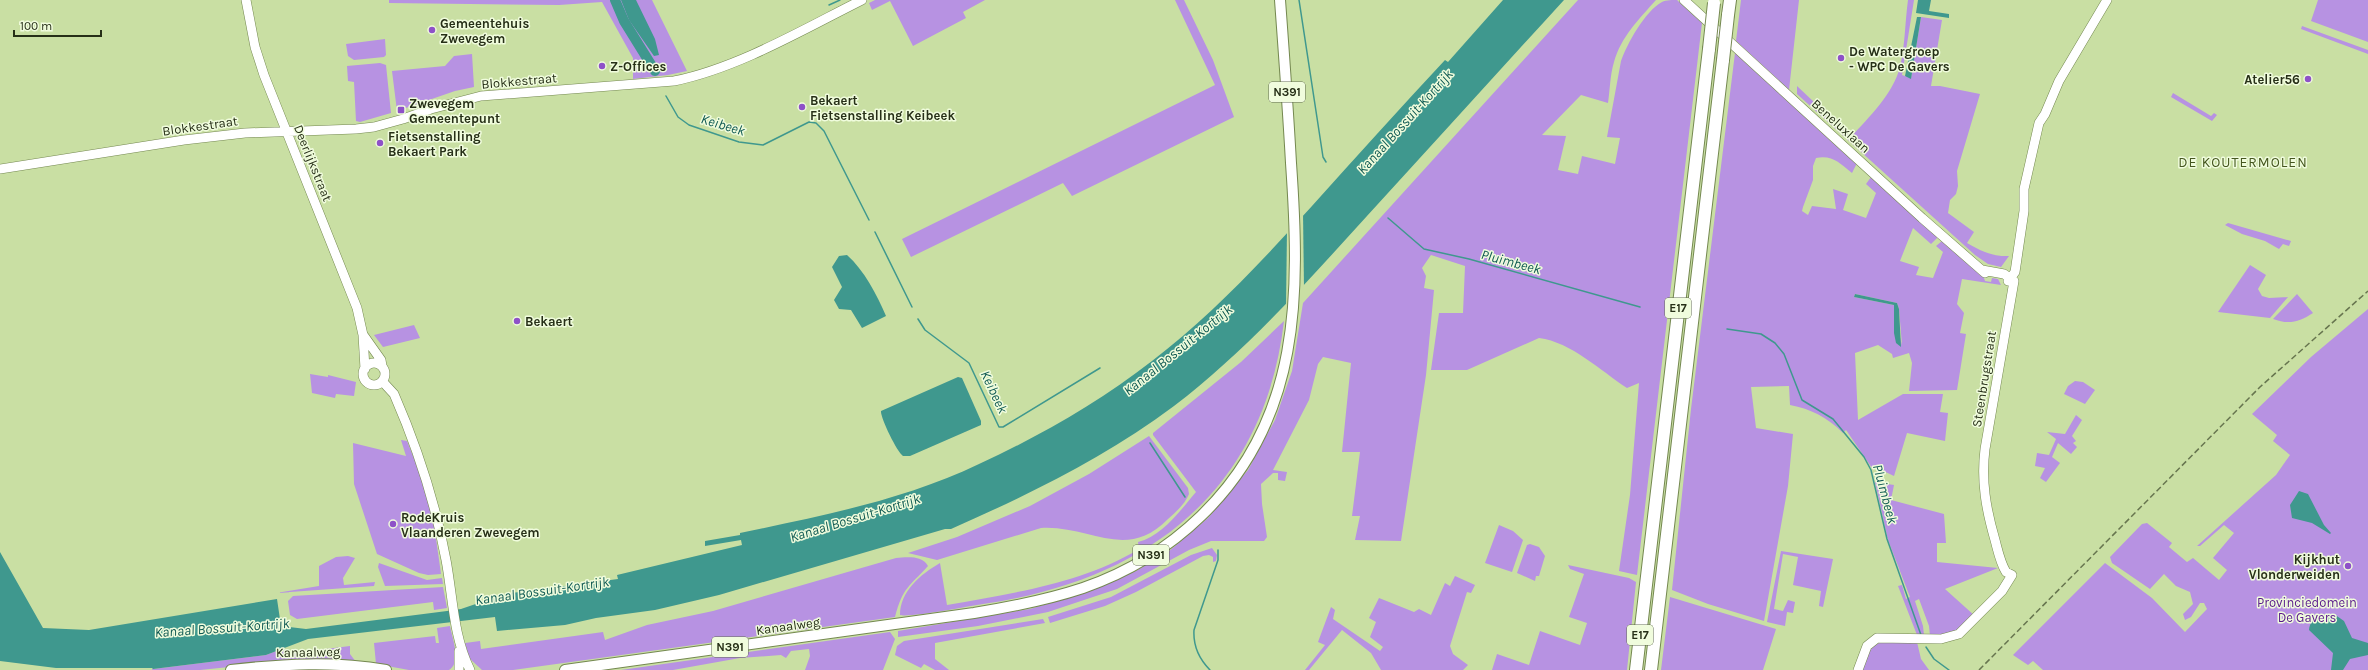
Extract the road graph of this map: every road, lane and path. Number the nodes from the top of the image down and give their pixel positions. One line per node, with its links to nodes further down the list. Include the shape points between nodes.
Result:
1 (246, 0): 8 (street, Deerlijkstraat, via 258,59)
2 (862, 0): 8 (street, Blokkestraat, via 741,59 708,72 674,81 481,96 374,127)
3 (1280, 0): 20 (main road, Kanaalweg / N391, via 1293,185 1296,287 1291,338 1275,404 1254,450 1221,496 1194,522 1165,545 1125,570 1060,595 987,611)
4 (1684, 0): 10 (street, Beneluxlaan, via 1982,270 2001,272)
5 (1730, 0): 22 (highway, E17, bridge)
6 (2107, 0): 10 (street, Steenbrugstraat, via 2059,81 2039,123 2024,189 2024,211 2015,272)
7 (1714, 2): 21 (highway, E17, bridge)
8 (287, 131): 9 (street, Blokkestraat, via 184,140); 11 (street, Deerlijkstraat, via 353,295)
9 (0, 169)
10 (2010, 280): 23 (street, Steenbrugstraat, via 2014,283 1983,477 1987,512 2003,567 2012,575 1959,634 1941,639 1877,638 1867,646)
11 (363, 334): 12 (street, Deerlijkstraat, via 381,360); 13 (street, Deerlijkstraat)
12 (382, 366): 13 (street, via 372,363); 14 (street, Deerlijkstraat, via 385,375)
13 (365, 369): 14 (street, Deerlijkstraat, via 364,376 367,382 373,384)
14 (382, 381): 15 (street, via 394,394 432,494 446,560)
15 (457, 634): 18 (street); 19 (street)
16 (231, 670): 17 (main road, Kanaalweg, via 321,664 357,665)
17 (386, 670)
18 (459, 670)
19 (470, 670)
20 (565, 670)
21 (1636, 670)
22 (1651, 670)
23 (1858, 670)

